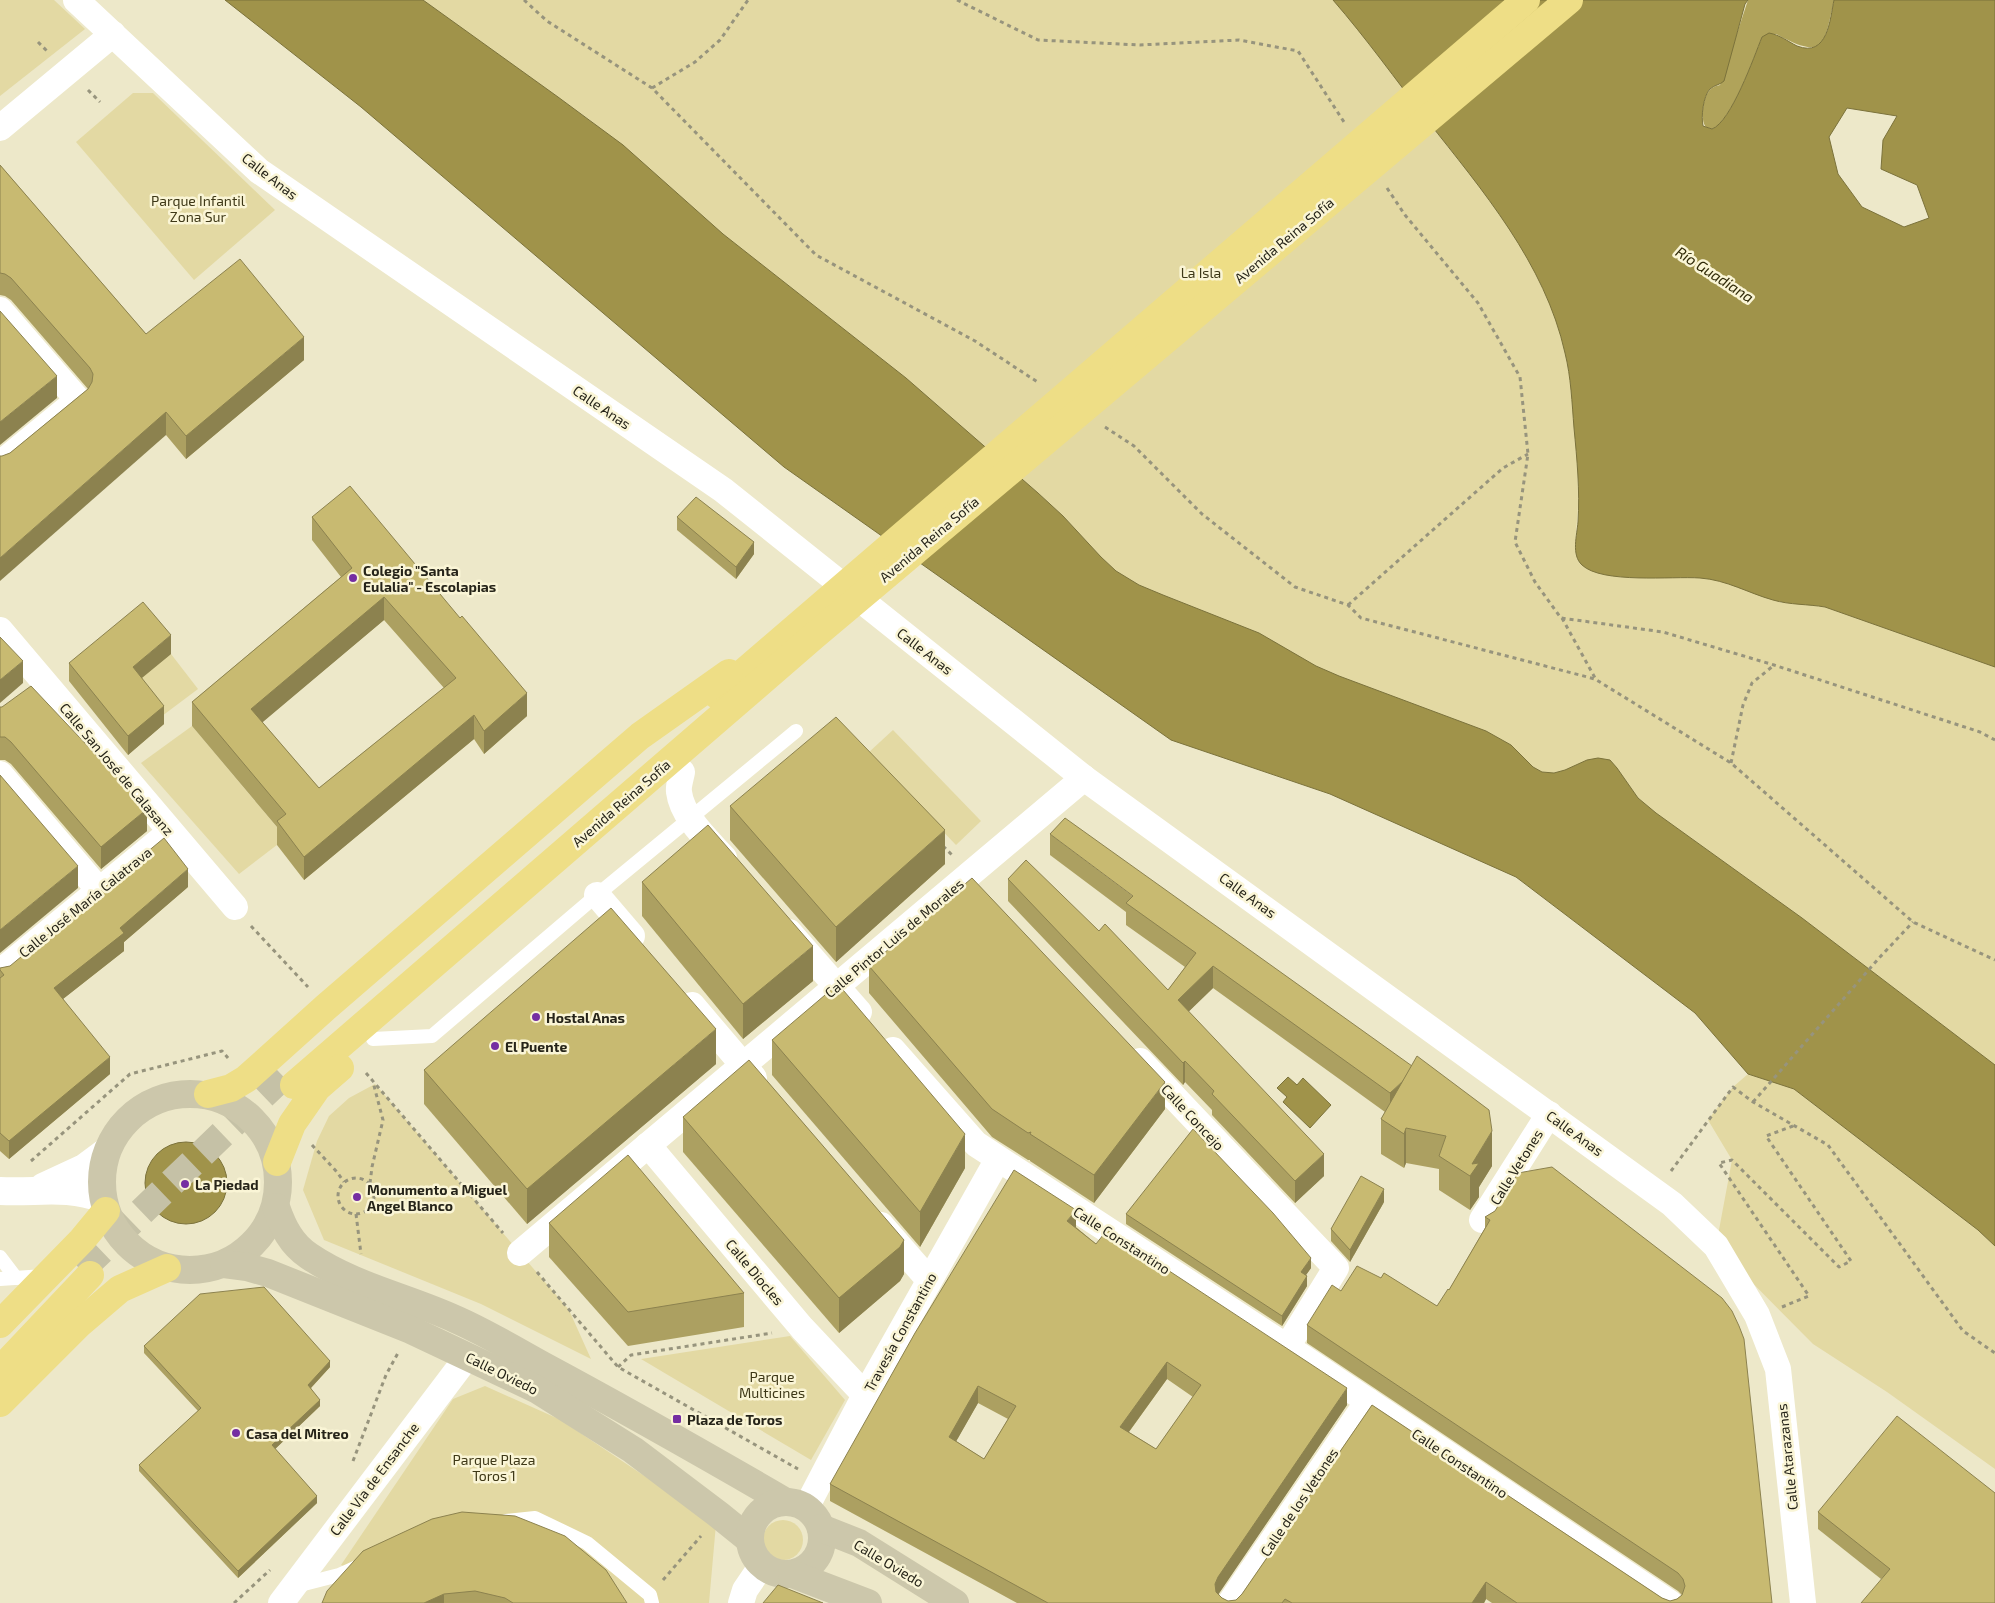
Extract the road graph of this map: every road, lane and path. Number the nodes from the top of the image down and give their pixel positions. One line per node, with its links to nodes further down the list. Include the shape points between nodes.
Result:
1 (76, 0): 7 (street, Calle Anas)
2 (524, 0): 8 (path, via 546,21)
3 (748, 0): 8 (path, via 720,40 695,62)
4 (957, 0): 9 (path, via 1038,40 1140,45 1239,40 1298,51)
5 (1526, 0): 19 (highway, Avenida Reina Sofía)
6 (1569, 0): 19 (highway, Avenida Reina Sofía)
7 (113, 34): 10 (street); 28 (street, Calle Anas, via 259,171 723,490)
8 (652, 88): 13 (path, via 816,255 975,341)
9 (1346, 125)
10 (0, 128)
11 (1383, 182): 15 (path, via 1405,215 1478,304 1520,377)
12 (0, 310): 16 (street, via 78,400)
13 (1047, 389)
14 (1102, 425): 17 (path, via 1134,446 1202,514 1295,587)
15 (1528, 454): 17 (path, via 1503,468); 18 (path, via 1514,542 1535,582)
16 (0, 464)
17 (1348, 605): 22 (path, via 1360,618)
18 (1561, 618): 21 (path, via 1664,632); 22 (path)
19 (807, 628): 26 (highway); 44 (highway, via 640,736); 50 (highway, Avenida Reina Sofía)
20 (0, 630): 30 (street, Calle San José de Calasanz)
21 (1774, 665): 24 (path, via 1980,732); 25 (path, via 1752,683 1743,705)
22 (1595, 679): 25 (path)
23 (796, 731): 29 (lane)
24 (1995, 740)
25 (1731, 763): 38 (path)
26 (682, 772): 29 (street, via 679,790); 45 (highway)
27 (0, 774): 34 (street)
28 (1084, 778): 33 (street, Calle Pintor Luis de Morales); 55 (street, Calle Anas)
29 (690, 818): 32 (street); 35 (lane)
30 (170, 832): 34 (street, Calle José María Calatrava); 36 (street, Calle San José de Calasanz)
31 (936, 840): 33 (path)
32 (738, 874)
33 (967, 877): 42 (street, Calle Pintor Luis de Morales)
34 (99, 890): 41 (street, Calle José María Calatrava)
35 (597, 895): 39 (street); 45 (lane, via 432,1036)
36 (235, 908): 44 (path)
37 (771, 911): 42 (street, Calle Constantino)
38 (1914, 922): 40 (path); 54 (path)
39 (646, 951)
40 (1995, 960)
41 (0, 972)
42 (837, 986): 48 (street, Calle Pintor Luis de Morales); 60 (street, Calle Constantino, via 976,1144)
43 (678, 988): 48 (street)
44 (326, 1007): 52 (highway, via 246,1080)
45 (373, 1039): 47 (highway)
46 (1123, 1044): 86 (street, Calle Concejo, via 1336,1268)
47 (352, 1057): 51 (path); 61 (highway, via 312,1095 292,1124)
48 (744, 1066): 53 (street); 57 (street, Calle Pintor Luis de Morales)
49 (130, 1074): 62 (path)
50 (289, 1080)
51 (372, 1080): 64 (path, via 384,1120); 73 (path)
52 (208, 1094): 58 (main road, via 158,1099 137,1111 119,1129); 61 (main road, via 232,1103 252,1118 268,1138)
53 (769, 1095)
54 (1754, 1102): 56 (path); 67 (path, via 1733,1087)
55 (1549, 1114): 67 (street, Calle Anas); 72 (street, Calle Vetones)
56 (1794, 1126): 82 (path, via 1766,1136 1851,1261 1839,1267 1732,1160 1719,1164 1809,1296); 88 (path, via 1828,1145 1964,1331)
57 (648, 1145): 73 (street, Calle Pintor Luis de Morales); 84 (street, Calle Diocles)
58 (107, 1151): 65 (street, via 84,1168); 68 (main road, via 102,1174)
59 (325, 1159): 63 (path)
60 (998, 1159): 80 (street, Travesía Constantino); 86 (street, Calle Constantino)
61 (277, 1162): 70 (main road)
62 (27, 1164)
63 (344, 1182): 64 (path, via 355,1178); 71 (path, via 338,1200 345,1210)
64 (370, 1184): 71 (path, via 375,1196 373,1204 364,1213)
65 (34, 1190): 66 (street); 68 (street, via 86,1192)
66 (0, 1191)
67 (1655, 1192): 82 (street, Calle Anas, via 1716,1246)
68 (105, 1205): 76 (main road, via 116,1230 130,1247 147,1260); 77 (highway, via 82,1240)
69 (865, 1206): 80 (street)
70 (276, 1207): 75 (main road, via 264,1231 246,1251); 81 (main road, Calle Oviedo, via 293,1242 307,1255 325,1267)
71 (356, 1214): 81 (path)
72 (1482, 1220)
73 (520, 1253): 90 (path)
74 (0, 1256): 79 (lane)
75 (224, 1264): 76 (main road, via 186,1271); 85 (main road, Calle Oviedo, via 268,1273)
76 (167, 1268): 94 (highway, via 120,1289 79,1324)
77 (47, 1276): 79 (lane); 83 (highway)
78 (0, 1278): 79 (lane)
79 (16, 1278)
80 (929, 1280): 92 (street, Travesía Constantino)
81 (364, 1284): 97 (main road, Calle Oviedo, via 455,1319 638,1416)
82 (1757, 1315): 113 (street, Calle Atarazanas, via 1778,1370)
83 (0, 1324)
84 (802, 1328): 90 (path, via 631,1355); 92 (street, Calle Diocles)
85 (410, 1330): 89 (main road, Calle Oviedo); 95 (path, via 386,1375)
86 (1287, 1347): 93 (street, Calle Constantino)
87 (0, 1352): 91 (highway, via 85,1272)
88 (1995, 1352)
89 (468, 1356): 100 (main road, Calle Oviedo, via 536,1389 632,1450); 105 (street, Calle Vía de Ensanche)
90 (618, 1367): 96 (path)
91 (0, 1370)
92 (865, 1395): 96 (street, Travesía Constantino)
93 (1368, 1400): 111 (street, Calle de los Vetones); 112 (street, Calle Constantino)
94 (0, 1403)
95 (352, 1464)
96 (821, 1482): 97 (street, Travesía Constantino)
97 (804, 1512): 100 (main road, via 774,1504 764,1509 751,1529); 104 (main road, via 822,1540 813,1562); 110 (main road, Calle Oviedo)
98 (496, 1522): 106 (lane, via 535,1518 587,1543)
99 (706, 1530): 106 (path)
100 (750, 1540): 102 (main road, via 752,1550)
101 (375, 1559): 105 (lane)
102 (762, 1565): 104 (main road, via 771,1571); 108 (street, via 745,1590)
103 (272, 1568): 107 (path)
104 (792, 1574): 109 (main road)
105 (287, 1595)
106 (651, 1599)
107 (234, 1603)
108 (741, 1603)
109 (868, 1603)
110 (955, 1603)
111 (1230, 1603)
112 (1670, 1603)
113 (1802, 1603)

